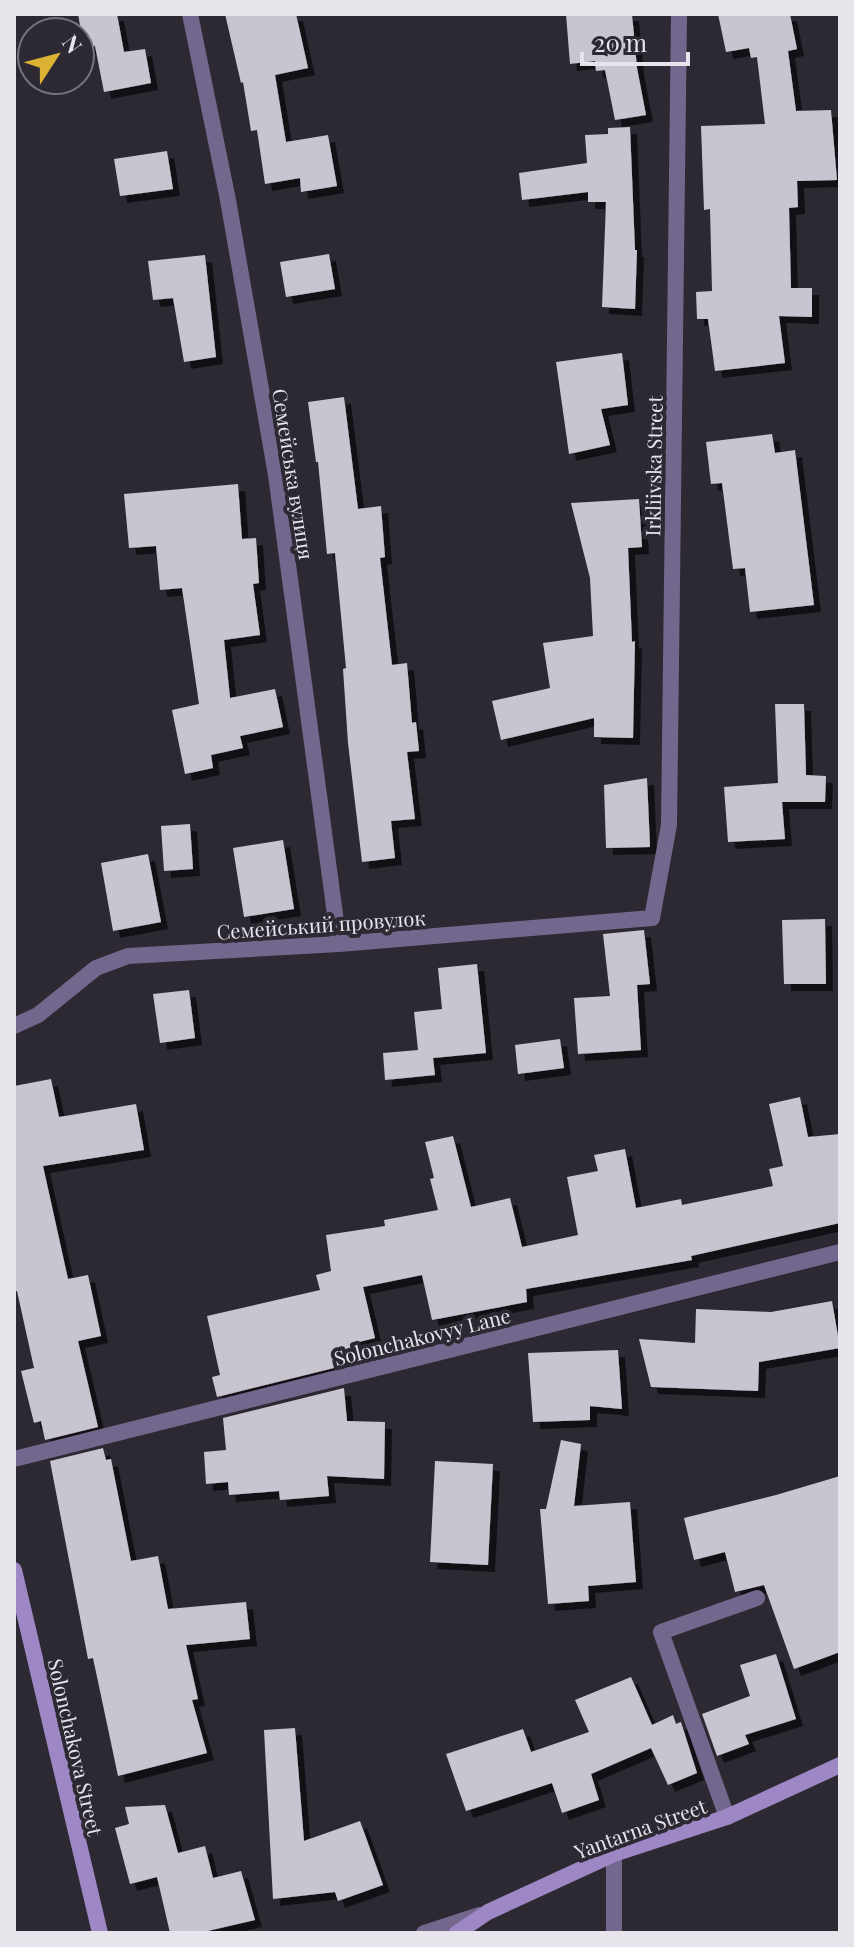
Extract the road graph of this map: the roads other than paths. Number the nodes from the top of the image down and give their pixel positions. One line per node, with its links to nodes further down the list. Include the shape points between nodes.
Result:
1 (190, 14): 4 (street, Семейська вулиця, via 276,475)
2 (679, 14): 3 (street, Irkliivska Street, via 669,825)
3 (652, 918): 4 (street, Семейський провулок)
4 (339, 944): 5 (street, Семейський провулок, via 128,956 96,968 38,1015)
5 (14, 1026)
6 (840, 1252): 7 (street, Solonchakovyy Lane)
7 (14, 1459)
8 (14, 1570): 14 (main road, Solonchakova Street)
9 (757, 1598): 11 (street, via 661,1632)
10 (840, 1765): 11 (main road, Yantarna Street)
11 (727, 1817): 12 (main road, Yantarna Street)
12 (614, 1854): 13 (main road, Yantarna Street); 17 (street)
13 (488, 1912): 15 (street); 16 (main road, Yantarna Street)
14 (100, 1933)
15 (424, 1933)
16 (457, 1933)
17 (614, 1933)

